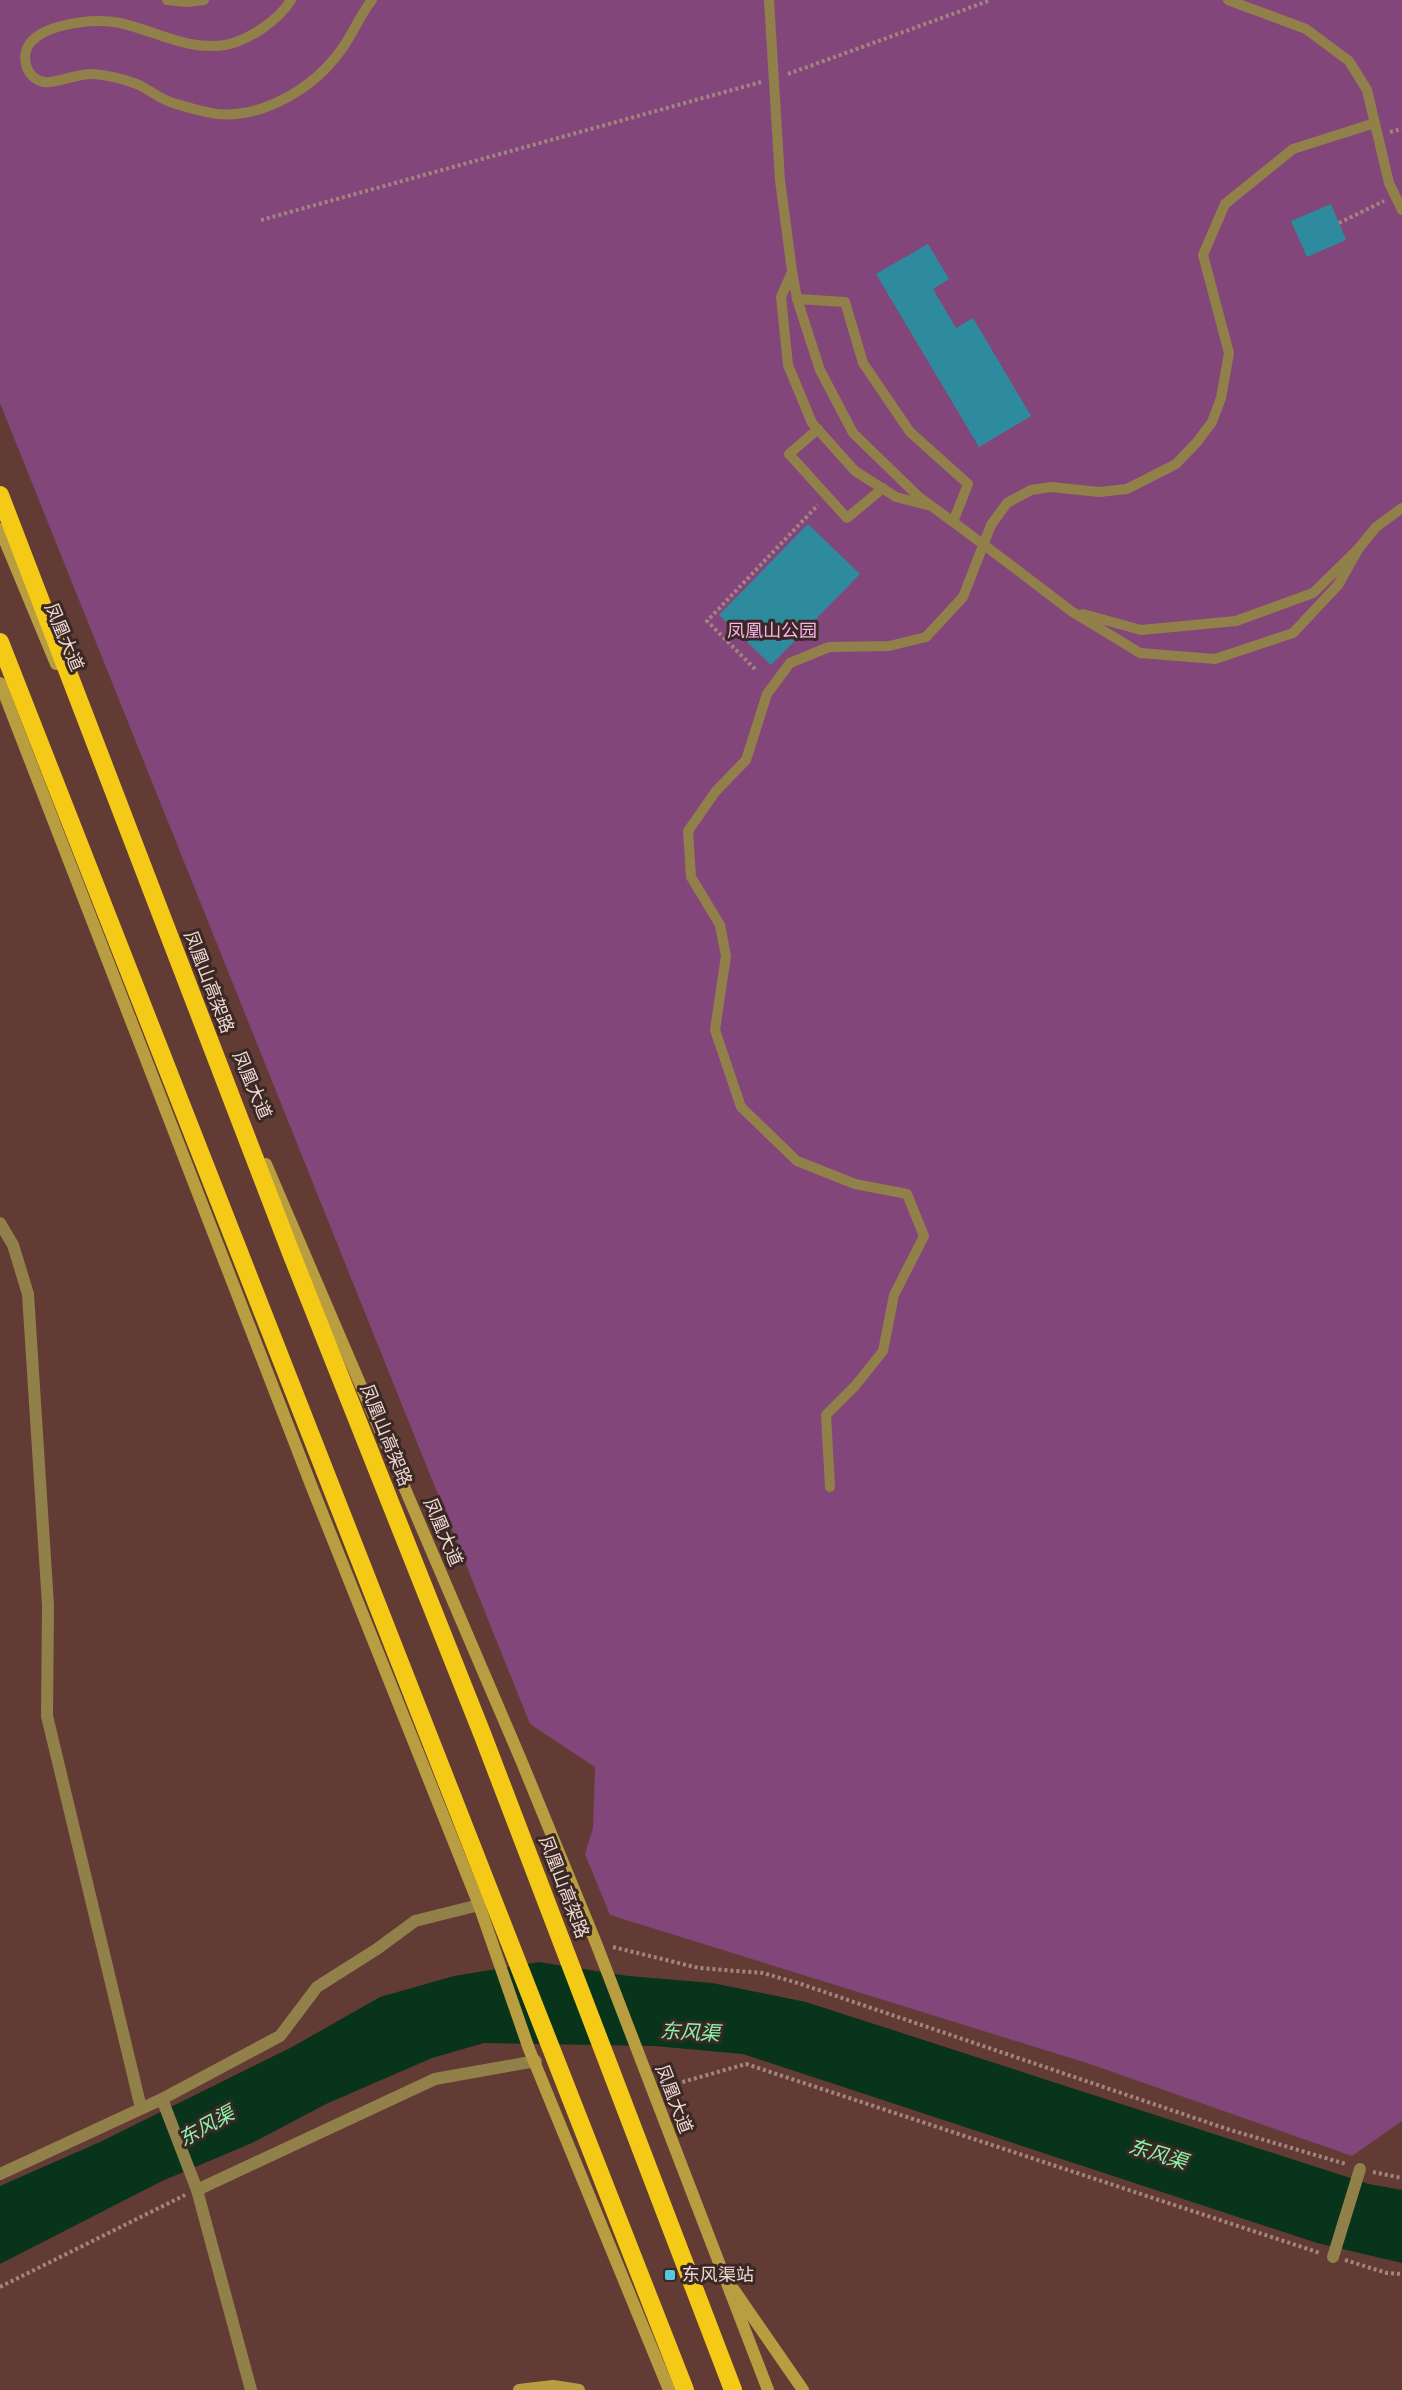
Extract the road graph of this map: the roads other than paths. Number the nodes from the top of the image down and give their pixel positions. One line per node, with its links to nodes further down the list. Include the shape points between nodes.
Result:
1 (167, 0): 2 (lane)
2 (204, 0)
3 (291, 0): 4 (lane, via 272,22 228,45 187,45 120,23 88,21 40,34 29,44 24,58 28,72 45,83 89,74 108,76 138,85 163,100 217,114 243,113 289,97 313,78 341,50)
4 (372, 0)
5 (769, 0): 9 (lane, via 780,180)
6 (1228, 0): 7 (lane, via 1306,28 1330,45 1349,61 1367,90)
7 (1375, 123): 8 (lane, via 1389,183); 23 (lane, via 1293,149 1225,204 1203,255 1229,353 1221,398 1212,422 1176,464 1127,489 1030,490 1007,503 991,525 963,597 926,637 889,646 829,647 790,663 766,694 746,760 716,791 688,831 691,877 720,925 726,956 715,1030 741,1107 797,1161 855,1184 907,1194 924,1236 894,1294 883,1351 826,1414)
8 (1402, 210)
9 (792, 271): 10 (lane); 11 (lane, via 781,297 788,365)
10 (796, 299): 14 (lane, via 820,370 853,433); 16 (lane, via 845,302 862,363 910,432 968,484)
11 (818, 429): 12 (lane, via 855,471); 12 (lane, via 789,454 847,518)
12 (883, 488): 14 (lane, via 897,497)
13 (0, 495): 38 (highway, 凤凰山高架路, bridge)
14 (933, 507): 16 (lane)
15 (1402, 508): 18 (lane, via 1376,527)
16 (953, 522): 19 (lane, bridge)
17 (0, 529): 32 (main road, 凤凰大道, via 350,1364 521,1760 596,1942)
18 (1359, 548): 19 (lane, via 1313,593 1236,621 1141,630); 19 (lane, via 1338,585 1293,633 1215,659 1140,653)
19 (1071, 611)
20 (0, 642): 37 (highway)
21 (0, 683): 24 (main road, via 313,1490)
22 (0, 1223): 27 (street, via 13,1245 28,1294 48,1605 46,1716)
23 (830, 1487)
24 (479, 1905): 25 (main road); 26 (street, via 415,1922 317,1987 280,2036)
25 (536, 2061): 30 (street, via 435,2079); 36 (main road)
26 (162, 2099): 27 (street); 30 (street)
27 (141, 2108): 29 (street)
28 (1360, 2169): 31 (street)
29 (0, 2174)
30 (197, 2190): 33 (street)
31 (1332, 2257)
32 (723, 2274): 39 (main road, 凤凰大道); 40 (main road)
33 (251, 2390)
34 (519, 2390): 35 (main road, via 553,2386)
35 (579, 2390)
36 (669, 2390)
37 (685, 2390)
38 (733, 2390)
39 (768, 2390)
40 (803, 2390)

